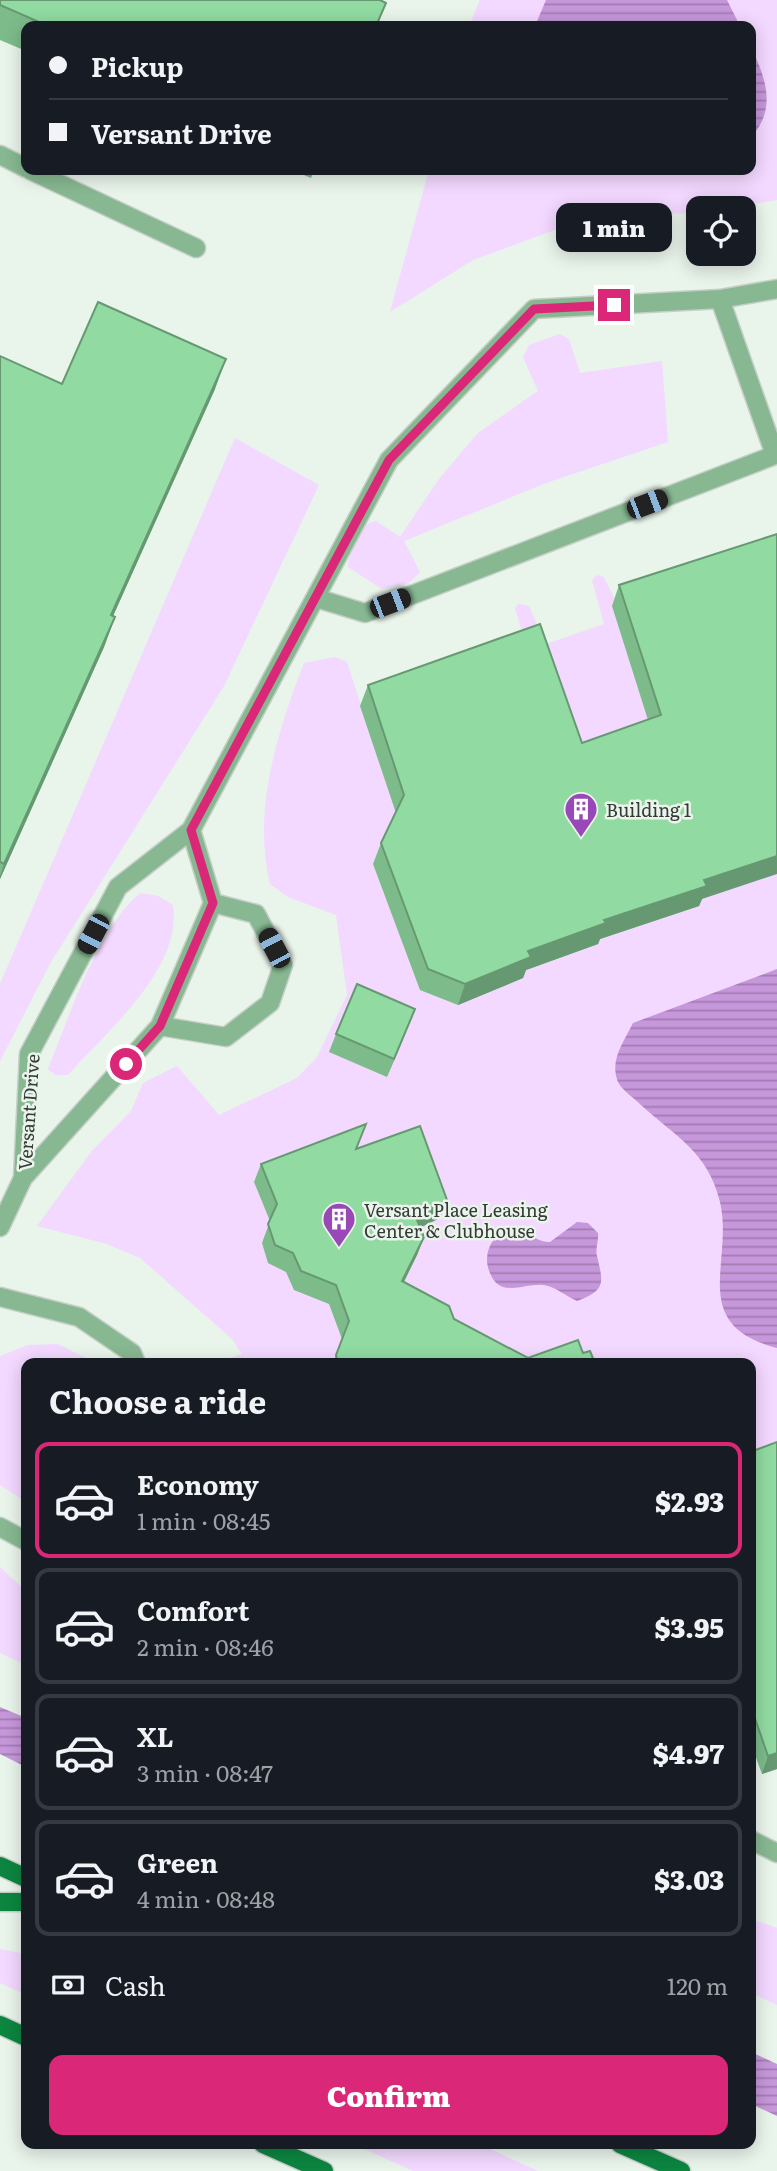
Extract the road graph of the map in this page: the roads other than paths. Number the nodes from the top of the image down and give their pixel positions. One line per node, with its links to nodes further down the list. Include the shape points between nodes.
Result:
1 (0, 155): 2 (street)
2 (21, 166)
3 (41, 175): 4 (street)
4 (196, 248)
5 (777, 289): 6 (street, Versant Drive)
6 (720, 299): 7 (street, Versant Drive, via 534,309 389,460); 7 (street, via 775,455 365,613)
7 (316, 598): 8 (street, Versant Drive)
8 (191, 830): 9 (street); 11 (street, Versant Drive, via 118,887 29,1054)
9 (213, 903): 10 (street); 10 (street, via 256,914 283,965 270,1003 226,1037)
10 (160, 1026): 11 (street)
11 (23, 1178): 12 (street, Versant Drive)
12 (0, 1227)
13 (0, 1297): 14 (street, via 79,1317)
14 (134, 1358)
15 (0, 1527): 16 (street)
16 (21, 1538)
17 (756, 1842): 18 (street)
18 (777, 1853)
19 (0, 1866): 20 (main road)
20 (21, 1876)
21 (0, 1902): 22 (main road)
22 (21, 1902)
23 (0, 2025): 24 (main road)
24 (21, 2035)
25 (274, 2149): 27 (main road)
26 (631, 2149): 28 (main road)
27 (324, 2171)
28 (681, 2171)

